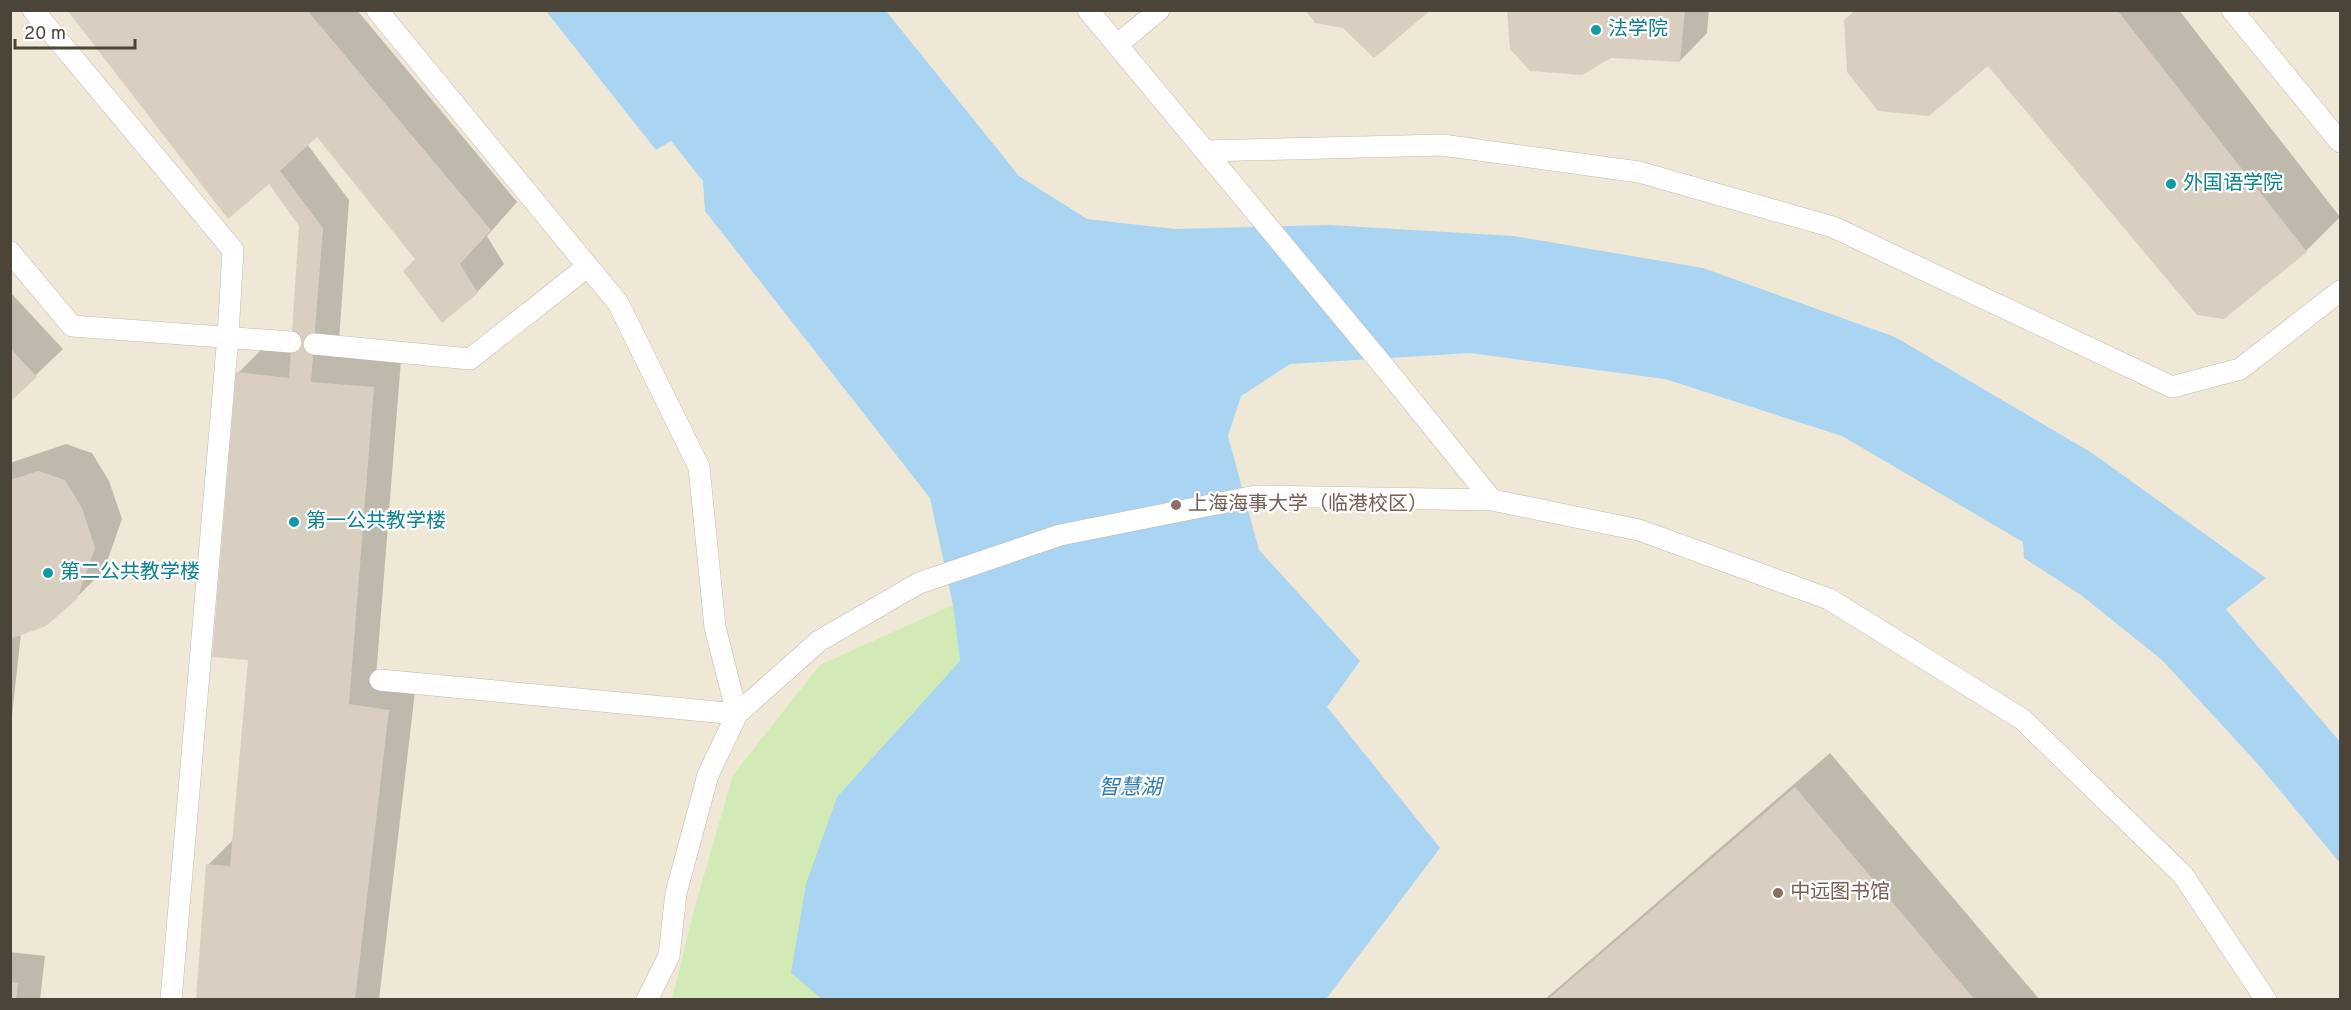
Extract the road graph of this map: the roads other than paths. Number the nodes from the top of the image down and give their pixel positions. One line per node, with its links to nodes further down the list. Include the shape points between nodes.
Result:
1 (33, 10): 12 (lane, via 233,250)
2 (376, 10): 10 (lane)
3 (1088, 10): 6 (lane)
4 (1159, 10): 6 (lane)
5 (2232, 10): 7 (lane)
6 (1117, 45): 8 (lane)
7 (2340, 142)
8 (1206, 151): 11 (lane, via 1442,145 1639,172 1833,227 2172,387 2240,369); 15 (lane)
9 (10, 252): 12 (lane, via 72,326)
10 (588, 267): 14 (lane, via 470,359); 17 (lane, via 618,303 699,467 715,627)
11 (2340, 291)
12 (228, 336): 13 (lane); 18 (lane)
13 (291, 342)
14 (314, 344)
15 (1492, 500): 17 (lane, via 1256,496 1060,535 919,583 819,641); 20 (lane, via 1639,530 1829,599 2022,718 2183,875)
16 (380, 680): 17 (lane)
17 (736, 714): 19 (lane, via 708,775 676,893 669,956)
18 (171, 999)
19 (647, 999)
20 (2266, 999)

